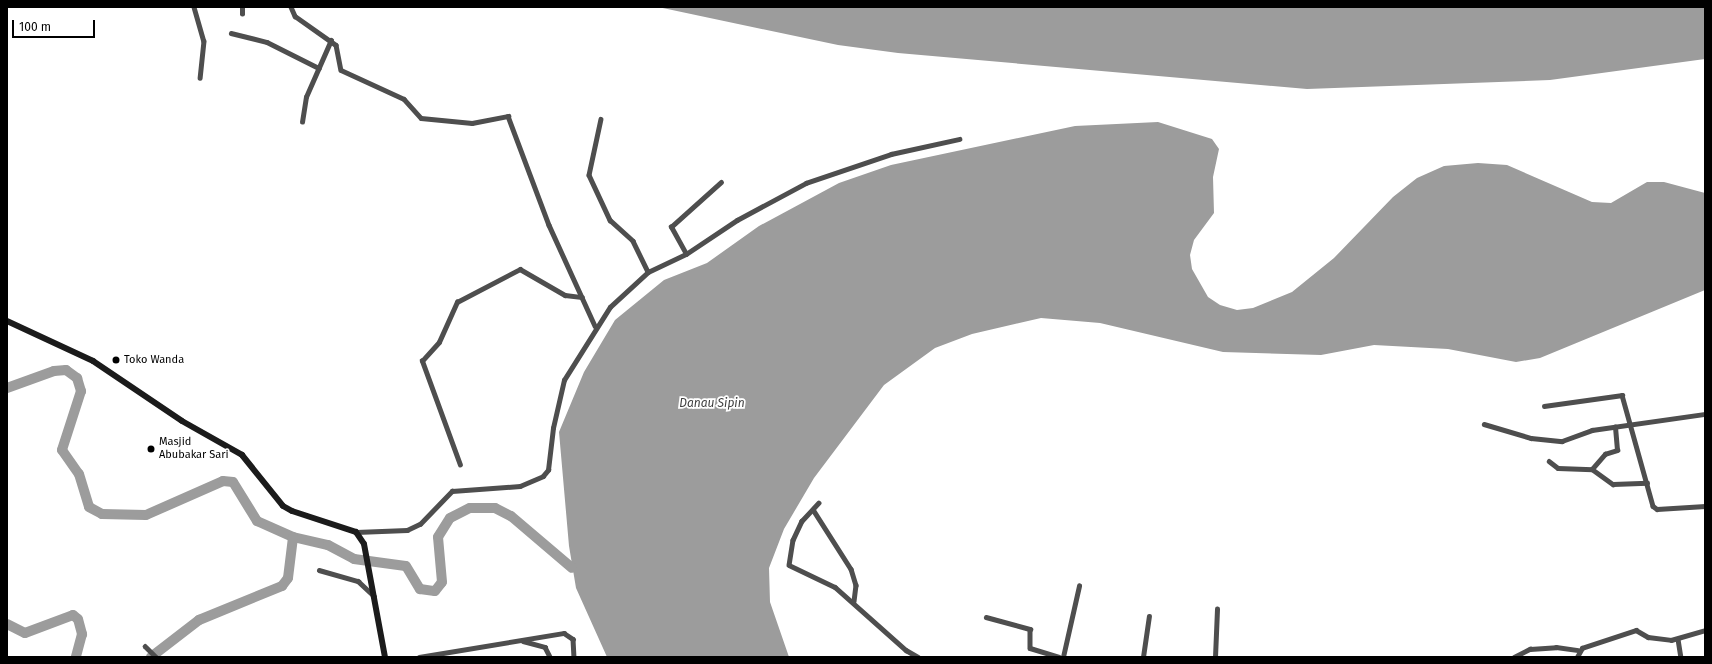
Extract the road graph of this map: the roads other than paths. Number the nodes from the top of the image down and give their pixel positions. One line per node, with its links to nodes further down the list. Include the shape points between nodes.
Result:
1 (194, 7): 8 (street, via 204,41)
2 (242, 7): 4 (street)
3 (291, 7): 6 (street, via 295,16)
4 (242, 14)
5 (231, 33): 7 (street, via 267,42)
6 (331, 40): 7 (street); 15 (street, via 338,47 337,61 341,70 404,98 423,119 472,123 508,116 549,225)
7 (319, 68): 10 (street, via 306,97)
8 (200, 78)
9 (601, 120): 14 (street, via 589,175 610,220 633,241)
10 (302, 122)
11 (959, 139): 13 (street, via 891,154 806,183 744,216)
12 (721, 182): 13 (street, via 671,227)
13 (686, 254): 14 (street)
14 (648, 272): 17 (street, via 624,291)
15 (582, 297): 17 (street); 24 (street, via 565,295 520,269 457,302 439,342 422,361)
16 (7, 321): 30 (main road, via 93,361 182,421 242,455 287,509)
17 (595, 326): 30 (street, via 564,380 552,428 548,470 543,476 520,486 452,491 420,524 407,530)
18 (1544, 406): 20 (street, via 1622,395)
19 (1705, 414): 20 (street)
20 (1631, 423): 22 (street); 26 (street)
21 (1484, 424): 22 (street, via 1531,438 1556,441)
22 (1615, 427): 25 (street, via 1617,450 1604,454)
23 (1549, 461): 25 (street, via 1558,468)
24 (460, 465)
25 (1592, 469): 26 (street, via 1613,484)
26 (1647, 483): 28 (street, via 1657,509)
27 (819, 503): 29 (street)
28 (1705, 506)
29 (814, 511): 34 (street, via 852,569 856,585); 34 (street, via 802,522 793,540 789,565 818,577)
30 (356, 532): 33 (main road, via 364,544)
31 (319, 570): 33 (street, via 358,580)
32 (1079, 586): 50 (street)
33 (374, 596): 44 (main road)
34 (854, 601): 48 (street, via 906,650)
35 (1217, 609): 52 (street)
36 (1150, 616): 51 (street)
37 (986, 617): 49 (street, via 1030,629 1030,648)
38 (1705, 630): 39 (street)
39 (1678, 639): 42 (street, via 1648,637 1636,630); 55 (street)
40 (523, 640): 45 (street); 46 (street, via 545,647); 47 (street, via 538,635 570,634)
41 (145, 646): 43 (street)
42 (1578, 650): 53 (street, via 1556,647 1530,649); 54 (street)
43 (156, 657)
44 (385, 657)
45 (419, 657)
46 (550, 657)
47 (574, 657)
48 (918, 657)
49 (1059, 657)
50 (1063, 657)
51 (1143, 657)
52 (1215, 657)
53 (1514, 657)
54 (1577, 657)
55 (1681, 657)

